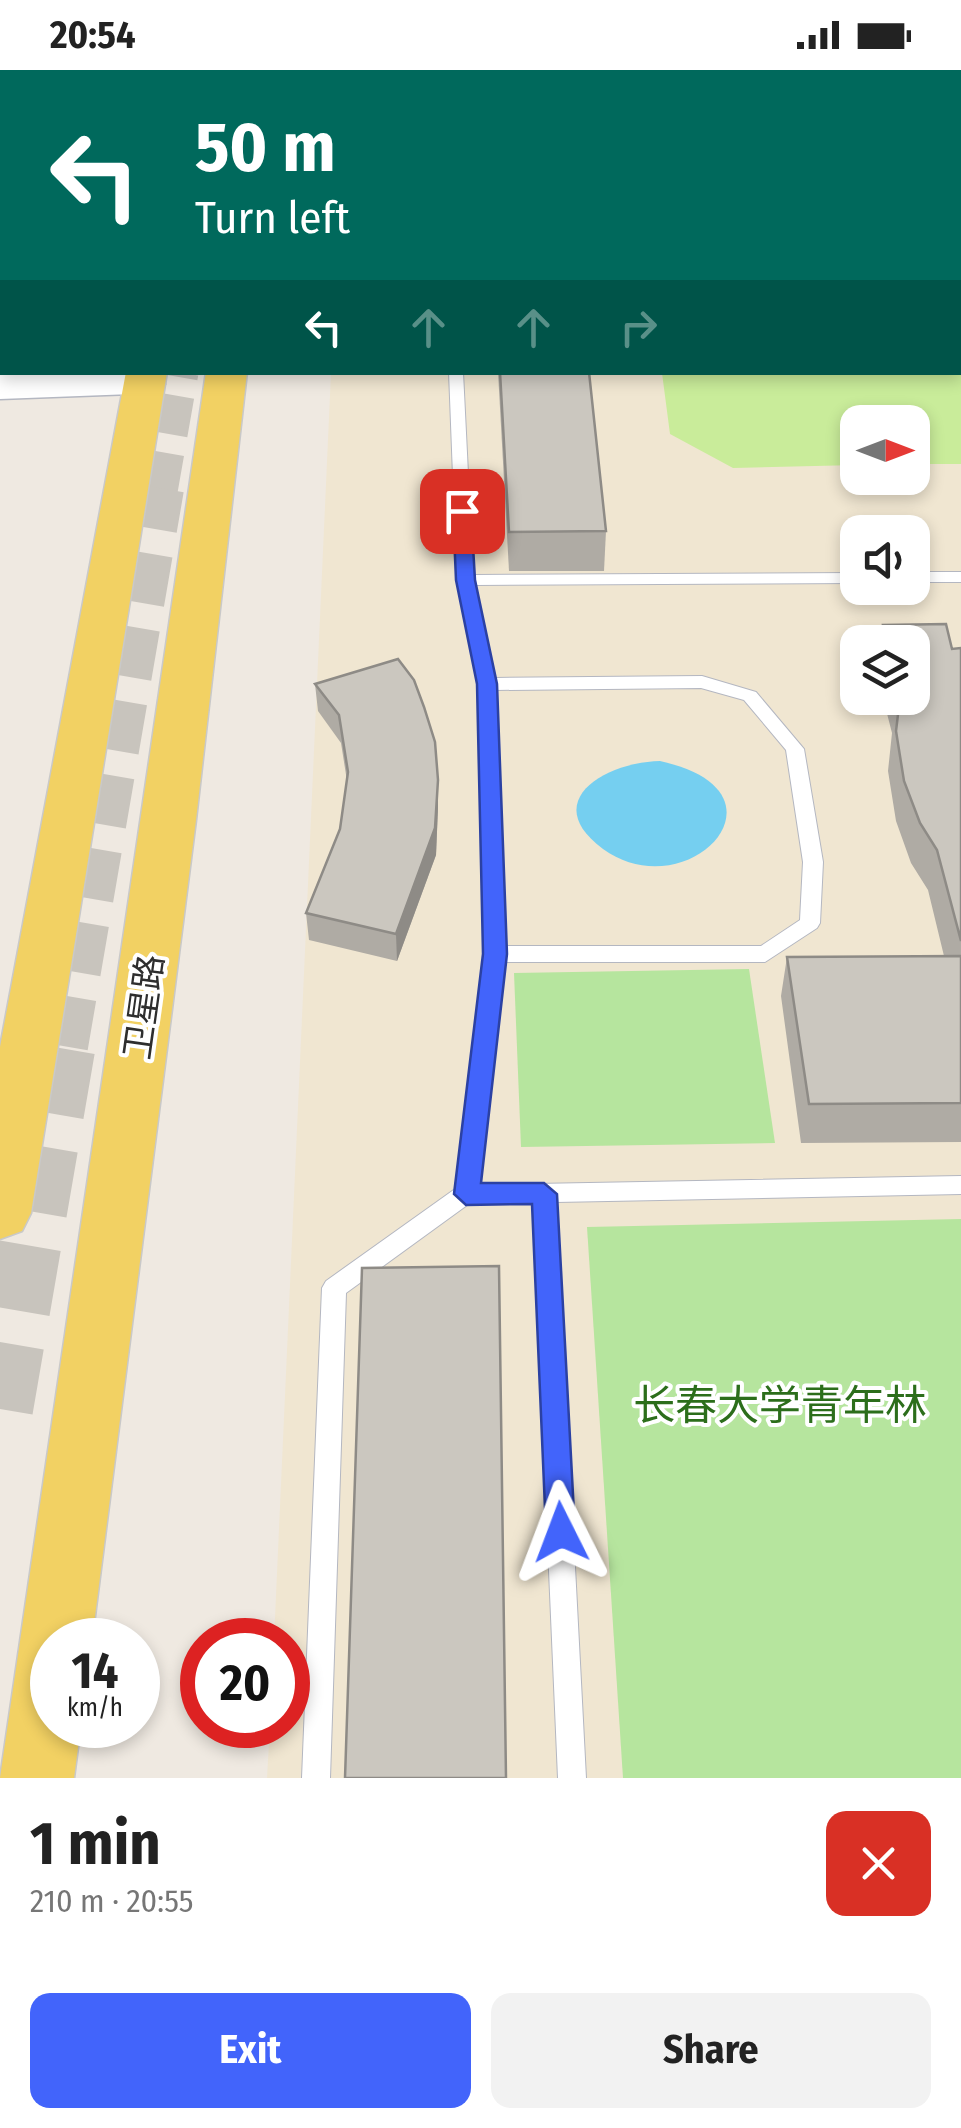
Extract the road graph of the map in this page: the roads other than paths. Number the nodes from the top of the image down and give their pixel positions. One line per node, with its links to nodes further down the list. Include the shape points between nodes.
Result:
1 (227, 375): 15 (main road, 卫星路)
2 (456, 375): 8 (lane)
3 (146, 378): 4 (street); 14 (main road)
4 (0, 386)
5 (930, 577): 6 (lane)
6 (961, 577)
7 (840, 578): 8 (lane)
8 (466, 580): 9 (lane)
9 (487, 684): 10 (lane); 10 (lane, via 702,682 750,696 795,749 813,862 810,923 765,954)
10 (495, 954): 12 (lane)
11 (961, 1184): 13 (lane)
12 (466, 1194): 13 (lane); 18 (lane, via 334,1288)
13 (544, 1194): 19 (lane)
14 (0, 1213)
15 (58, 1618)
16 (40, 1748): 17 (main road)
17 (36, 1778)
18 (316, 1778)
19 (572, 1778)

